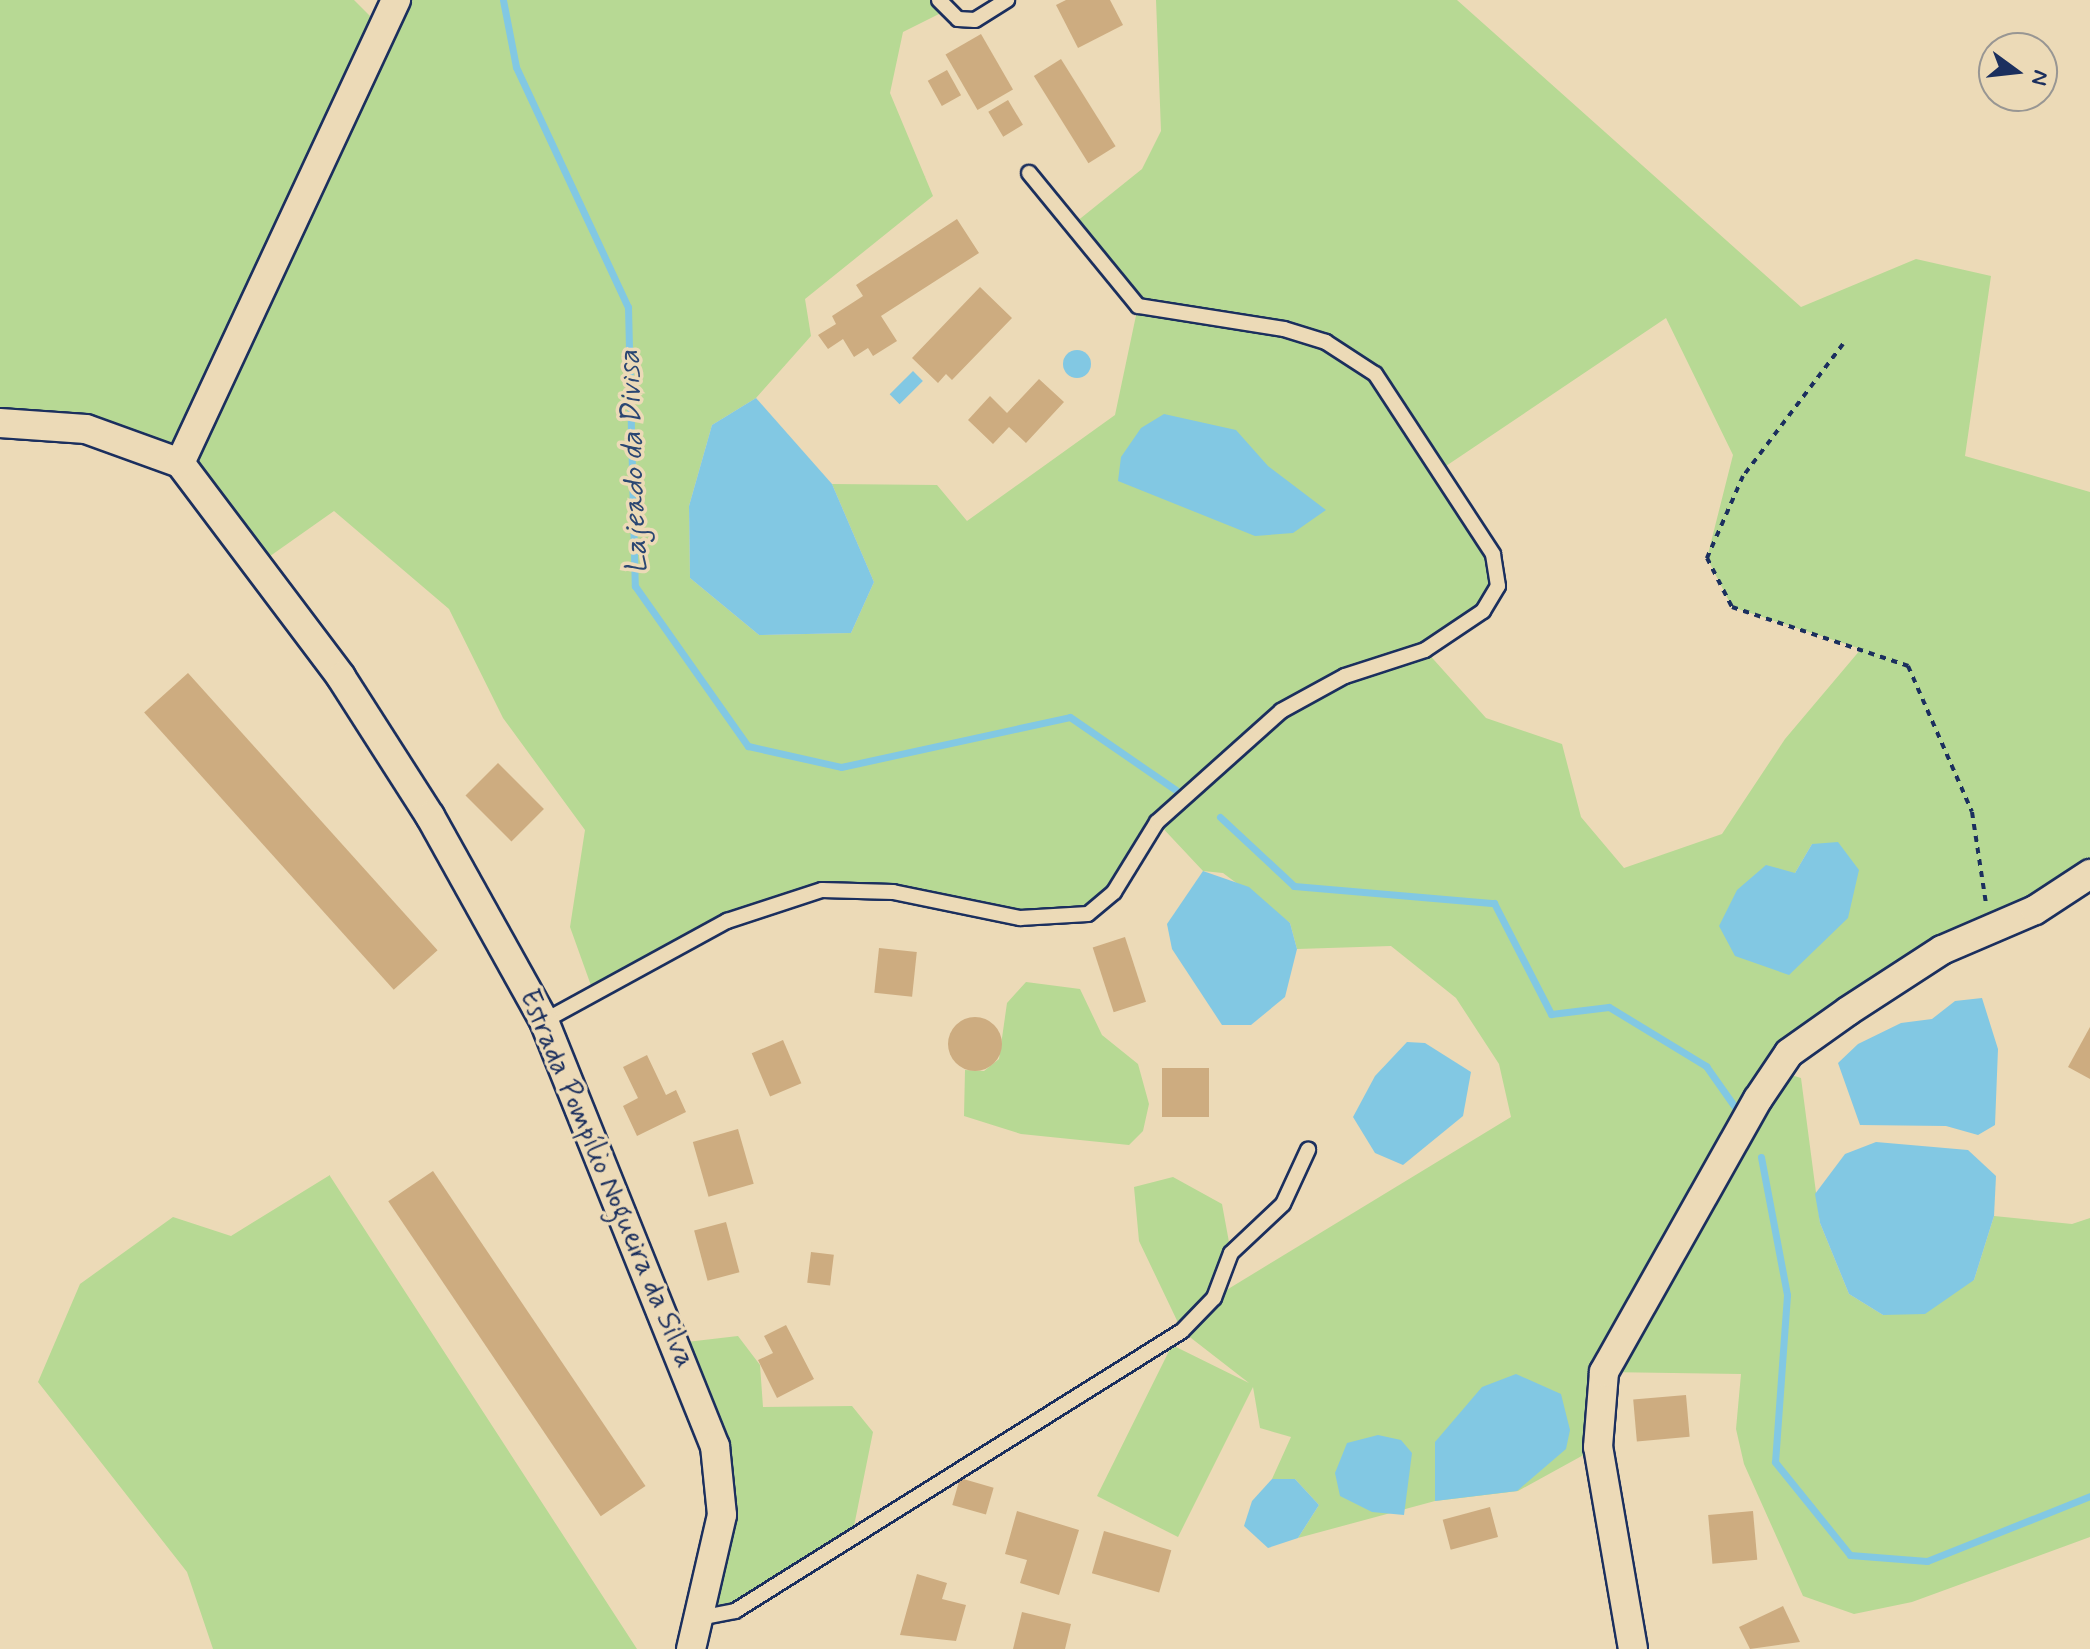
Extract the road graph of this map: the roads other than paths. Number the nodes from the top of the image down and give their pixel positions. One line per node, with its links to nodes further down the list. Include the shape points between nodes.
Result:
1 (396, 0): 6 (street)
2 (939, 0): 3 (lane, via 958,19 975,20)
3 (1007, 0)
4 (1029, 173): 8 (lane, via 1138,306 1284,329 1326,342 1375,374 1493,554 1498,586 1483,611 1425,650 1345,676 1281,711 1157,822 1114,892 1088,914 1020,918 893,892 822,890 727,921)
5 (0, 423): 6 (street, via 86,429)
6 (180, 463): 8 (street, Estrada Pompílio Nogueira da Silva, via 341,677 430,816)
7 (2090, 874): 12 (street, via 1942,950 1789,1053 1604,1372 1598,1447)
8 (544, 1021): 10 (street, Estrada Pompílio Nogueira da Silva, via 715,1446 722,1515)
9 (1308, 1150): 10 (lane, via 1283,1204 1231,1253 1214,1298 1182,1331 735,1611)
10 (699, 1618): 11 (street, Estrada Pompílio Nogueira da Silva)
11 (691, 1649)
12 (1633, 1649)

